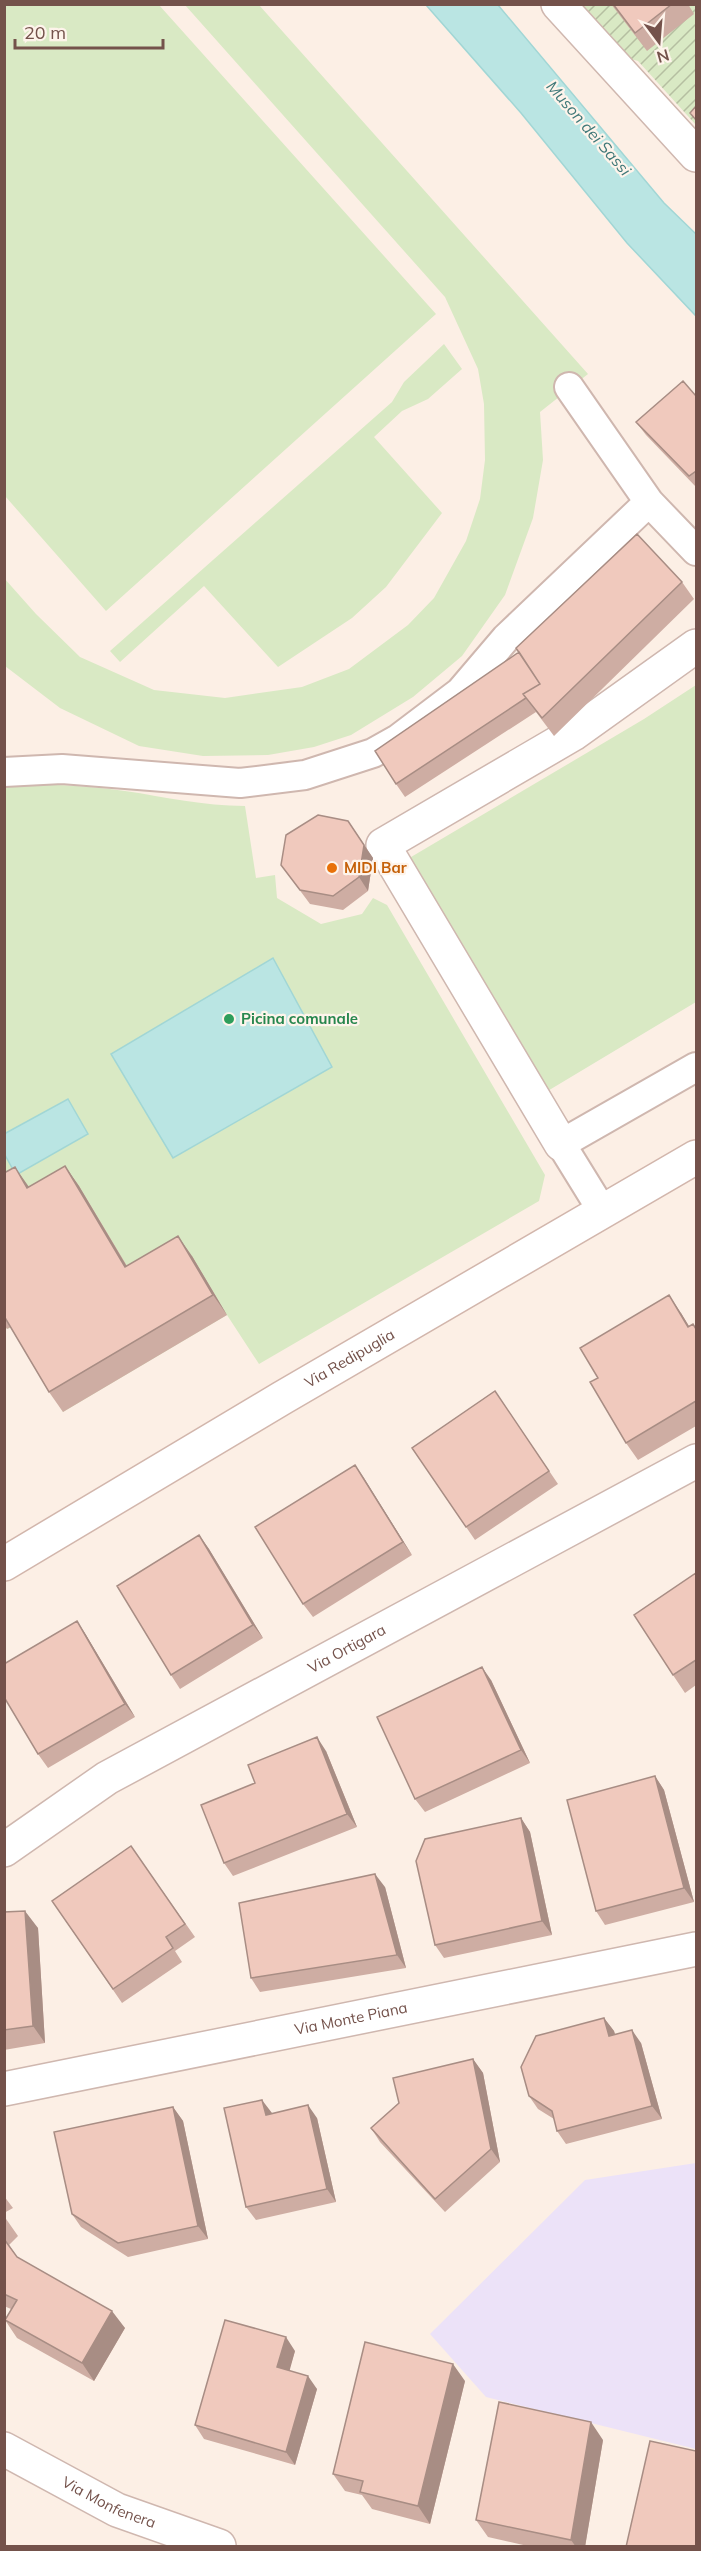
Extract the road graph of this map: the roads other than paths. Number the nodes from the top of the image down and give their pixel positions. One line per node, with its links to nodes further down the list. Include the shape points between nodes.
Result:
1 (558, 4): 2 (street)
2 (696, 155)
3 (569, 387): 4 (lane)
4 (649, 502): 5 (lane); 7 (lane, via 506,638 460,692 373,753 305,775 240,783 62,769)
5 (696, 551)
6 (696, 646): 9 (street, via 573,734 383,845)
7 (4, 772)
8 (696, 1067): 9 (lane)
9 (561, 1144): 11 (lane)
10 (696, 1157): 11 (street, Via Redipuglia)
11 (603, 1212): 13 (street, Via Redipuglia)
12 (696, 1461): 14 (street, Via Ortigara, via 107,1778)
13 (4, 1564)
14 (4, 1850)
15 (696, 1949): 16 (street, Via Monte Piana)
16 (4, 2090)
17 (4, 2449): 18 (street, Via Monfenera, via 117,2510)
18 (219, 2547)

